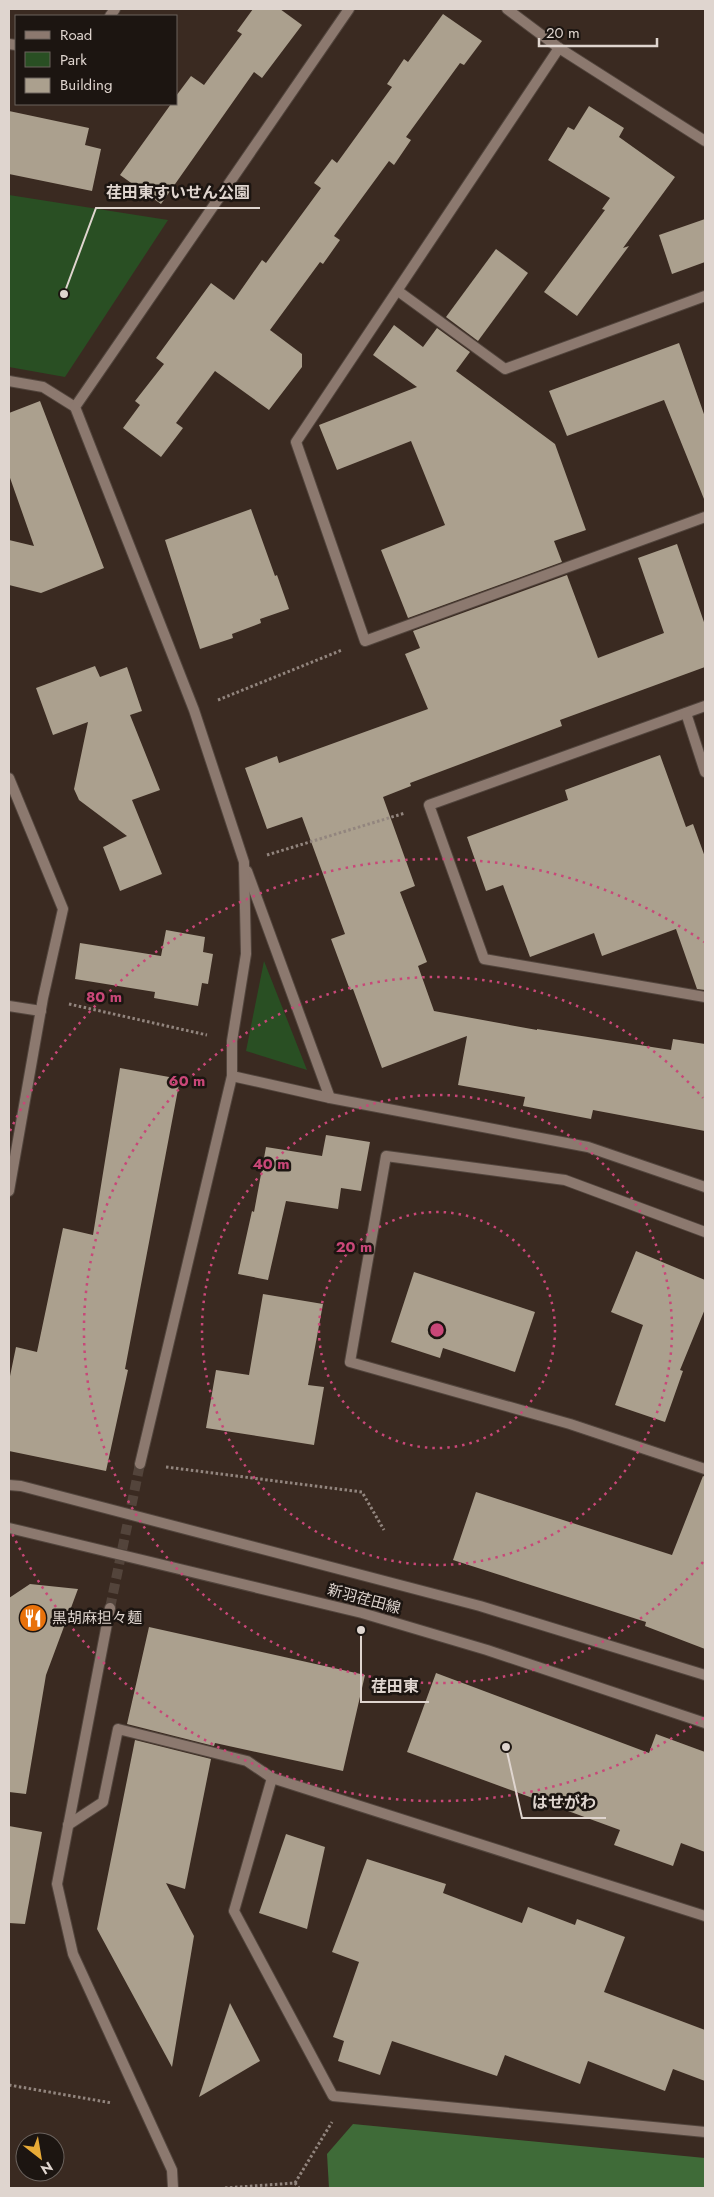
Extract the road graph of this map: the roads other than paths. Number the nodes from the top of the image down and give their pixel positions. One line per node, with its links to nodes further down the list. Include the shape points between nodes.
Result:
1 (350, 9): 8 (street)
2 (507, 9): 3 (street)
3 (559, 48): 4 (street); 5 (street)
4 (705, 141)
5 (398, 291): 6 (street, via 505,369); 9 (street, via 296,442 365,641)
6 (705, 296)
7 (9, 381): 8 (street, via 43,387)
8 (75, 407): 14 (street, via 194,710)
9 (705, 518)
10 (705, 706): 11 (street)
11 (686, 713): 12 (street); 15 (street, via 429,805 484,959)
12 (705, 772)
13 (9, 778): 17 (street, via 62,910)
14 (244, 862): 18 (street, via 246,954 232,1041); 19 (street)
15 (705, 997)
16 (9, 1006): 17 (street)
17 (41, 1012): 21 (street)
18 (232, 1076): 19 (street); 23 (street)
19 (330, 1098): 20 (street, via 588,1147)
20 (705, 1187)
21 (9, 1191)
22 (705, 1232): 24 (street, via 565,1180 386,1156 350,1362 570,1424)
23 (140, 1464)
24 (705, 1469)
25 (9, 1485): 28 (street, 新羽荏田線, via 480,1606)
26 (9, 1528): 29 (street, 新羽荏田線, via 362,1613 487,1650)
27 (110, 1608): 31 (street)
28 (705, 1675)
29 (705, 1723)
30 (272, 1778): 31 (street, via 247,1761 118,1729 103,1802); 32 (street); 33 (street, via 234,1911 333,2096)
31 (68, 1825): 34 (street, via 57,1884 73,1954 172,2170)
32 (705, 1916)
33 (705, 2132)
34 (174, 2188)

